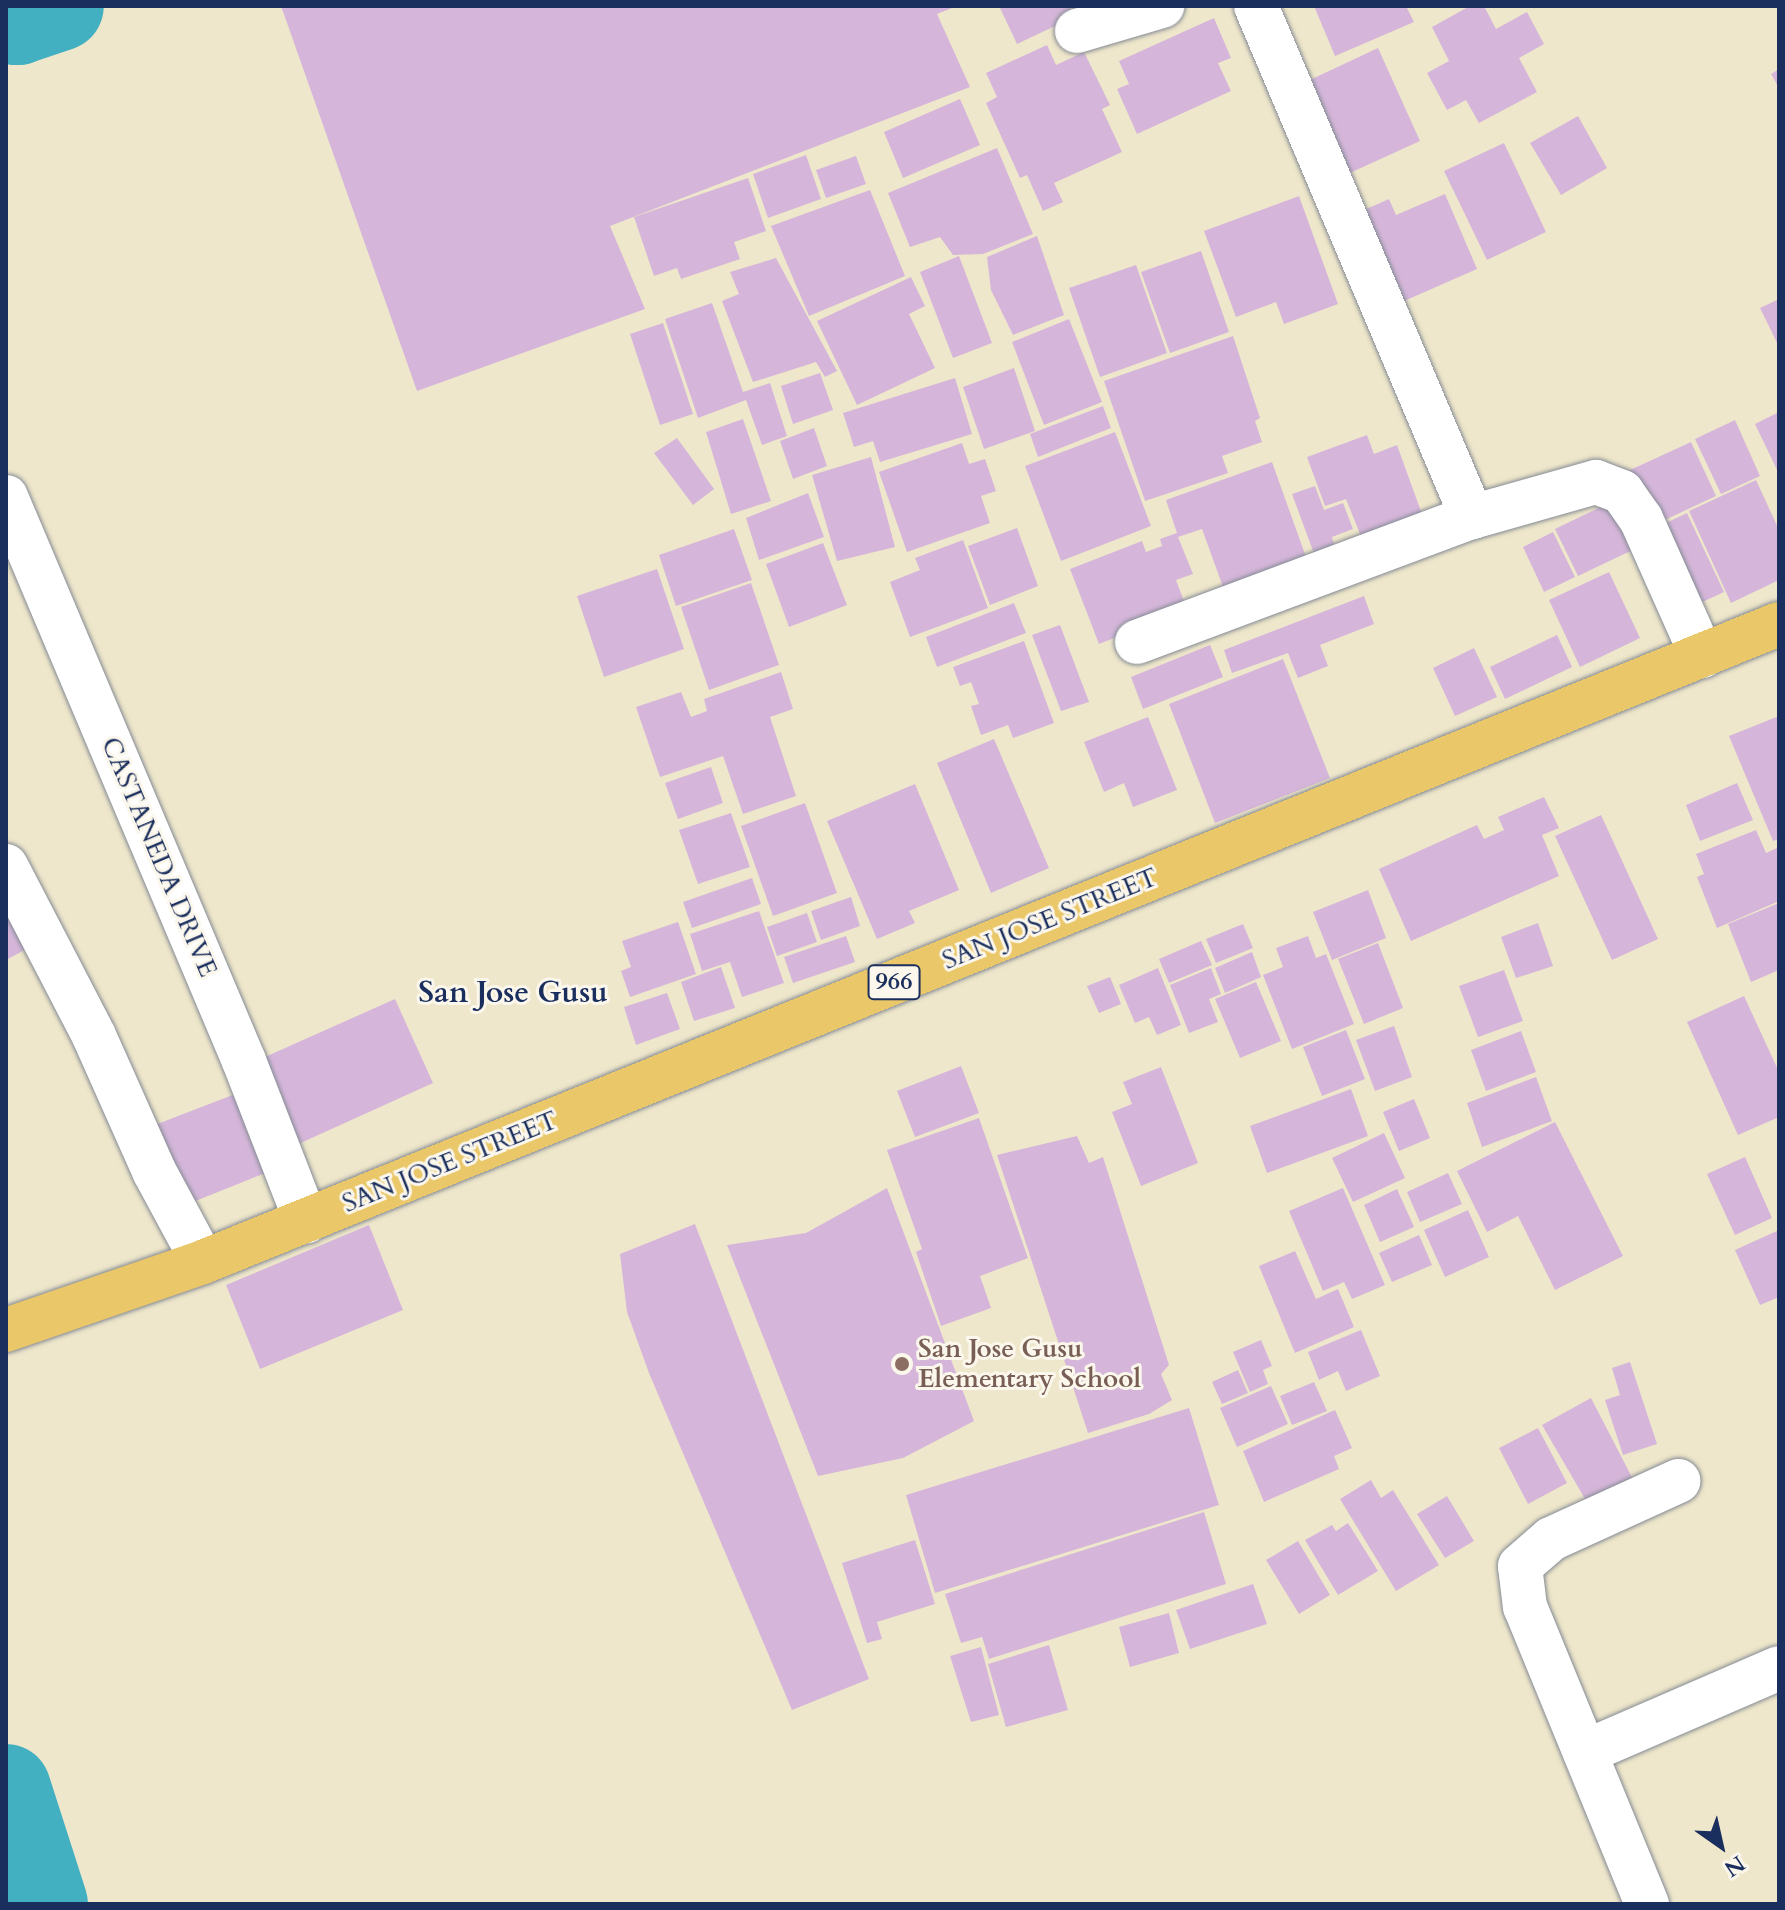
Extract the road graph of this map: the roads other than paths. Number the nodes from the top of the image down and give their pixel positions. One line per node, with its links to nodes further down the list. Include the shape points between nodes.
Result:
1 (1162, 6): 3 (street)
2 (1256, 6): 5 (street)
3 (1077, 31)
4 (6, 497): 10 (street, CASTANEDA DRIVE)
5 (1472, 517): 7 (street); 8 (street, via 1596,482 1622,492 1641,519)
6 (1779, 624): 8 (main road, SAN JOSE STREET / 966)
7 (1137, 642)
8 (1702, 656): 10 (main road, SAN JOSE STREET / 966)
9 (6, 866): 11 (street)
10 (306, 1221): 11 (main road, SAN JOSE STREET / 966)
11 (203, 1262): 12 (main road, SAN JOSE STREET / 966)
12 (6, 1330)
13 (1678, 1481): 15 (street, via 1551,1539 1520,1566 1525,1607)
14 (1779, 1668): 15 (street)
15 (1585, 1752): 16 (street)
16 (1647, 1904)

